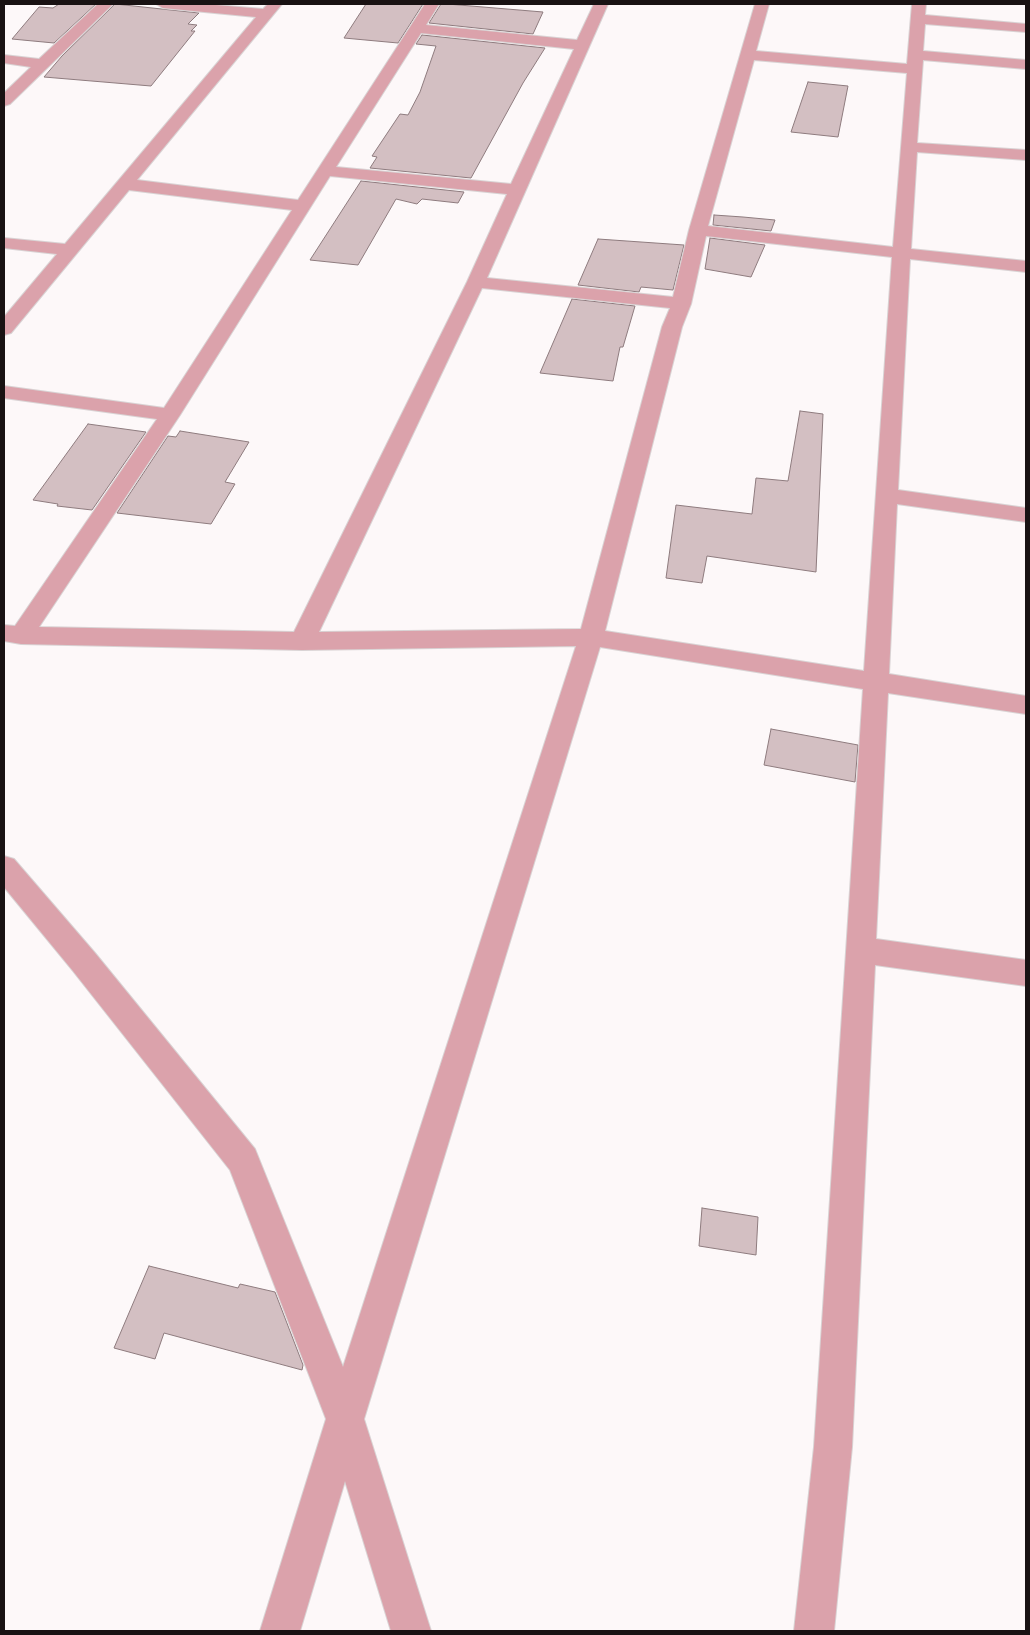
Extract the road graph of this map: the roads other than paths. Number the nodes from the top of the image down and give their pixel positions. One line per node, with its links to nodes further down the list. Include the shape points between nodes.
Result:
1 (106, 4): 14 (street)
2 (163, 4): 6 (street)
3 (432, 4): 8 (street)
4 (601, 4): 10 (street)
5 (762, 4): 11 (street)
6 (271, 9): 20 (street)
7 (919, 11): 9 (street); 13 (street)
8 (416, 28): 10 (street); 19 (street)
9 (1026, 28)
10 (582, 45): 21 (street)
11 (748, 55): 13 (street); 23 (street)
12 (4, 59): 14 (street)
13 (916, 62): 15 (street); 17 (street)
14 (43, 64): 16 (street)
15 (1026, 65)
16 (4, 101)
17 (909, 146): 18 (street); 26 (street)
18 (1026, 155)
19 (326, 171): 21 (street); 22 (street)
20 (124, 184): 22 (street); 25 (street)
21 (517, 190): 28 (street)
22 (303, 206): 32 (street)
23 (698, 230): 26 (street); 29 (street)
24 (4, 243): 25 (street)
25 (68, 250): 30 (street)
26 (900, 254): 27 (street); 33 (street)
27 (1026, 267)
28 (476, 282): 29 (street); 37 (street)
29 (681, 304): 36 (street, via 672,327)
30 (4, 329)
31 (4, 392): 32 (street)
32 (170, 415): 35 (street)
33 (887, 495): 34 (street); 38 (street)
34 (1026, 515)
35 (12, 634): 37 (street)
36 (591, 637): 37 (street); 38 (street); 43 (street)
37 (302, 641)
38 (876, 681): 39 (street); 41 (street)
39 (1026, 705)
40 (4, 867): 43 (street, via 242,1160)
41 (861, 950): 42 (street); 46 (street, via 833,1447)
42 (1026, 973)
43 (345, 1419): 44 (street); 45 (street)
44 (280, 1631)
45 (411, 1631)
46 (814, 1631)

